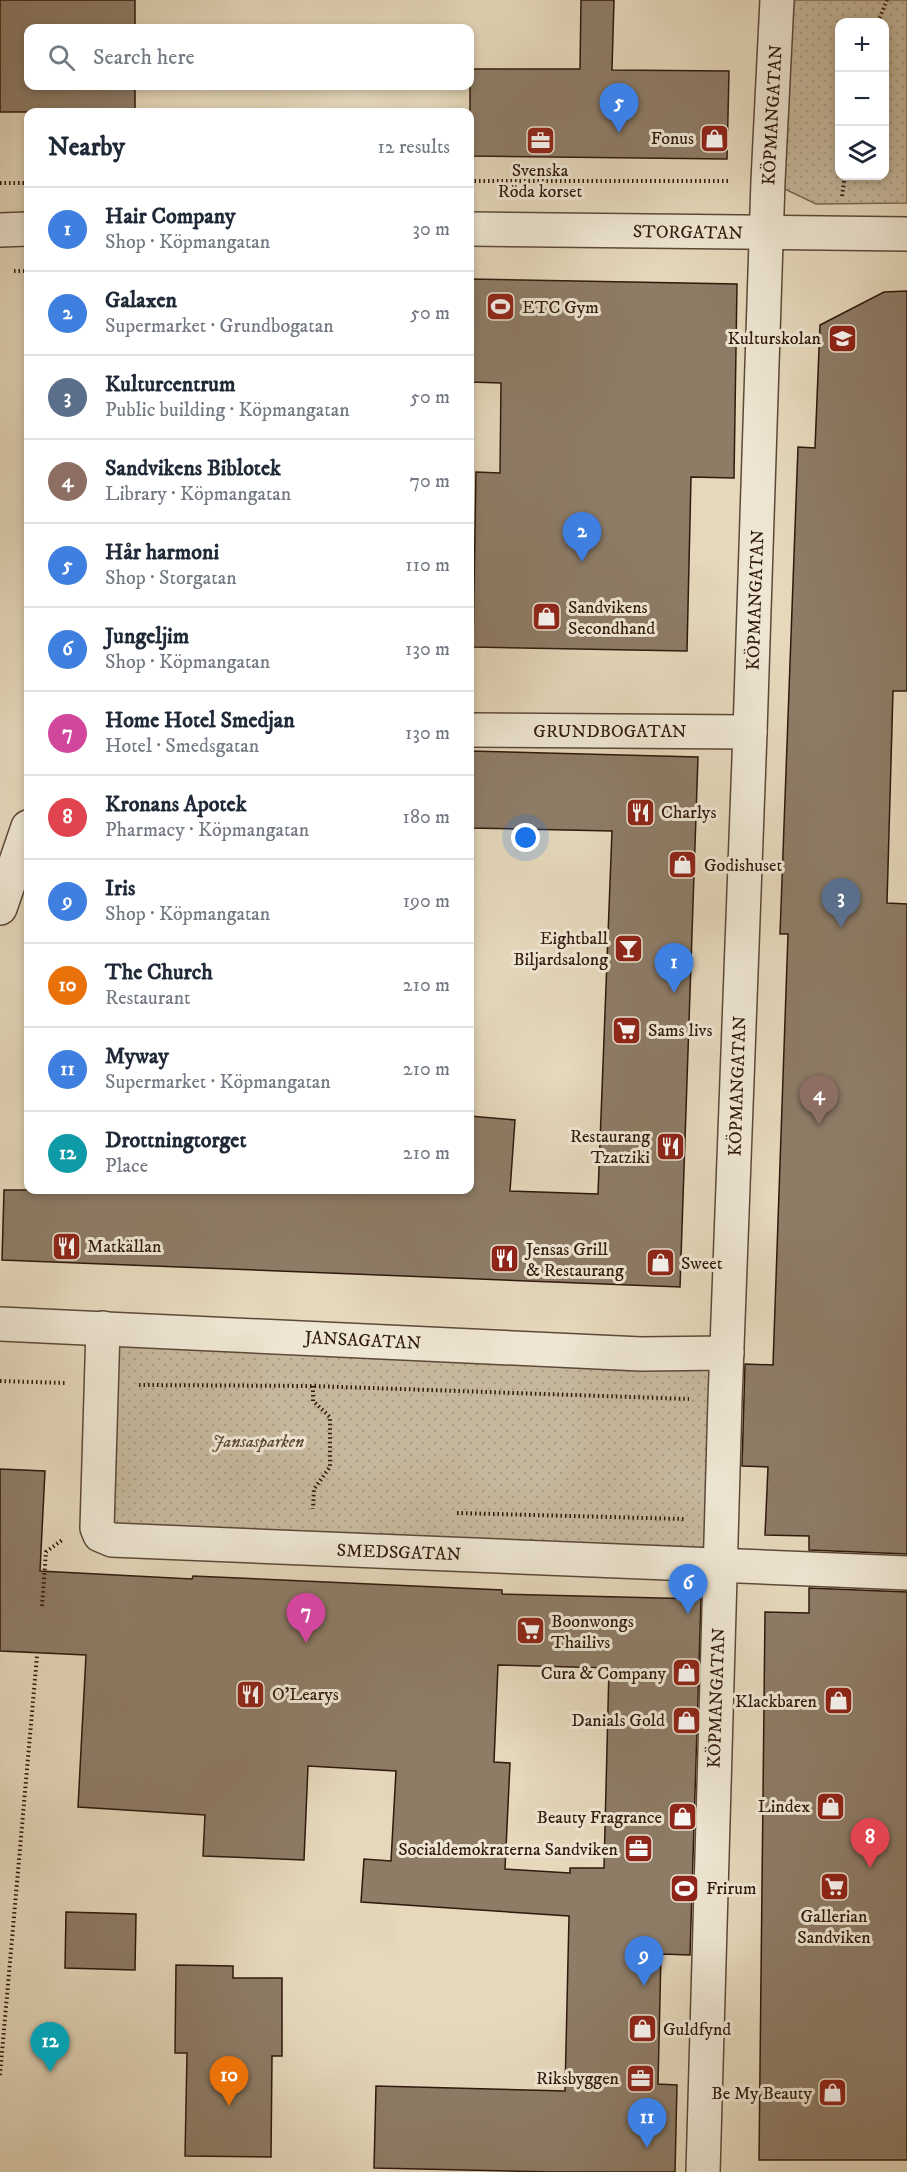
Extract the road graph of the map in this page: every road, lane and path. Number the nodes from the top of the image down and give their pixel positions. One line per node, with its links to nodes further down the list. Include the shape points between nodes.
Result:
1 (777, 0): 5 (street, KÖPMANGATAN)
2 (887, 0): 3 (path)
3 (880, 18)
4 (844, 180): 9 (path)
5 (768, 181): 6 (path); 13 (street, KÖPMANGATAN)
6 (474, 182)
7 (0, 183): 8 (path)
8 (24, 183)
9 (841, 204)
10 (24, 229): 12 (street)
11 (474, 229): 13 (street, STORGATAN)
12 (0, 230)
13 (767, 234): 14 (street, STORGATAN); 16 (street, KÖPMANGATAN)
14 (907, 234)
15 (474, 730): 16 (street, GRUNDBOGATAN)
16 (750, 732): 21 (street, KÖPMANGATAN)
17 (24, 838): 18 (street)
18 (0, 908)
19 (0, 1324): 20 (street, JANSAGATAN)
20 (103, 1328): 21 (street, JANSAGATAN, via 642,1354); 23 (street)
21 (727, 1353): 25 (street, KÖPMANGATAN)
22 (0, 1381): 23 (path)
23 (101, 1385): 24 (path); 27 (street)
24 (313, 1386): 25 (path); 26 (path, via 313,1401 330,1417 330,1467 314,1489)
25 (725, 1400): 28 (street, KÖPMANGATAN)
26 (314, 1509)
27 (97, 1516): 28 (street, SMEDSGATAN, via 100,1535 112,1540); 30 (path, via 46,1552)
28 (720, 1566): 29 (street, SMEDSGATAN); 33 (street, KÖPMANGATAN)
29 (907, 1573)
30 (42, 1606)
31 (37, 1656): 32 (path)
32 (0, 2075)
33 (703, 2172)

